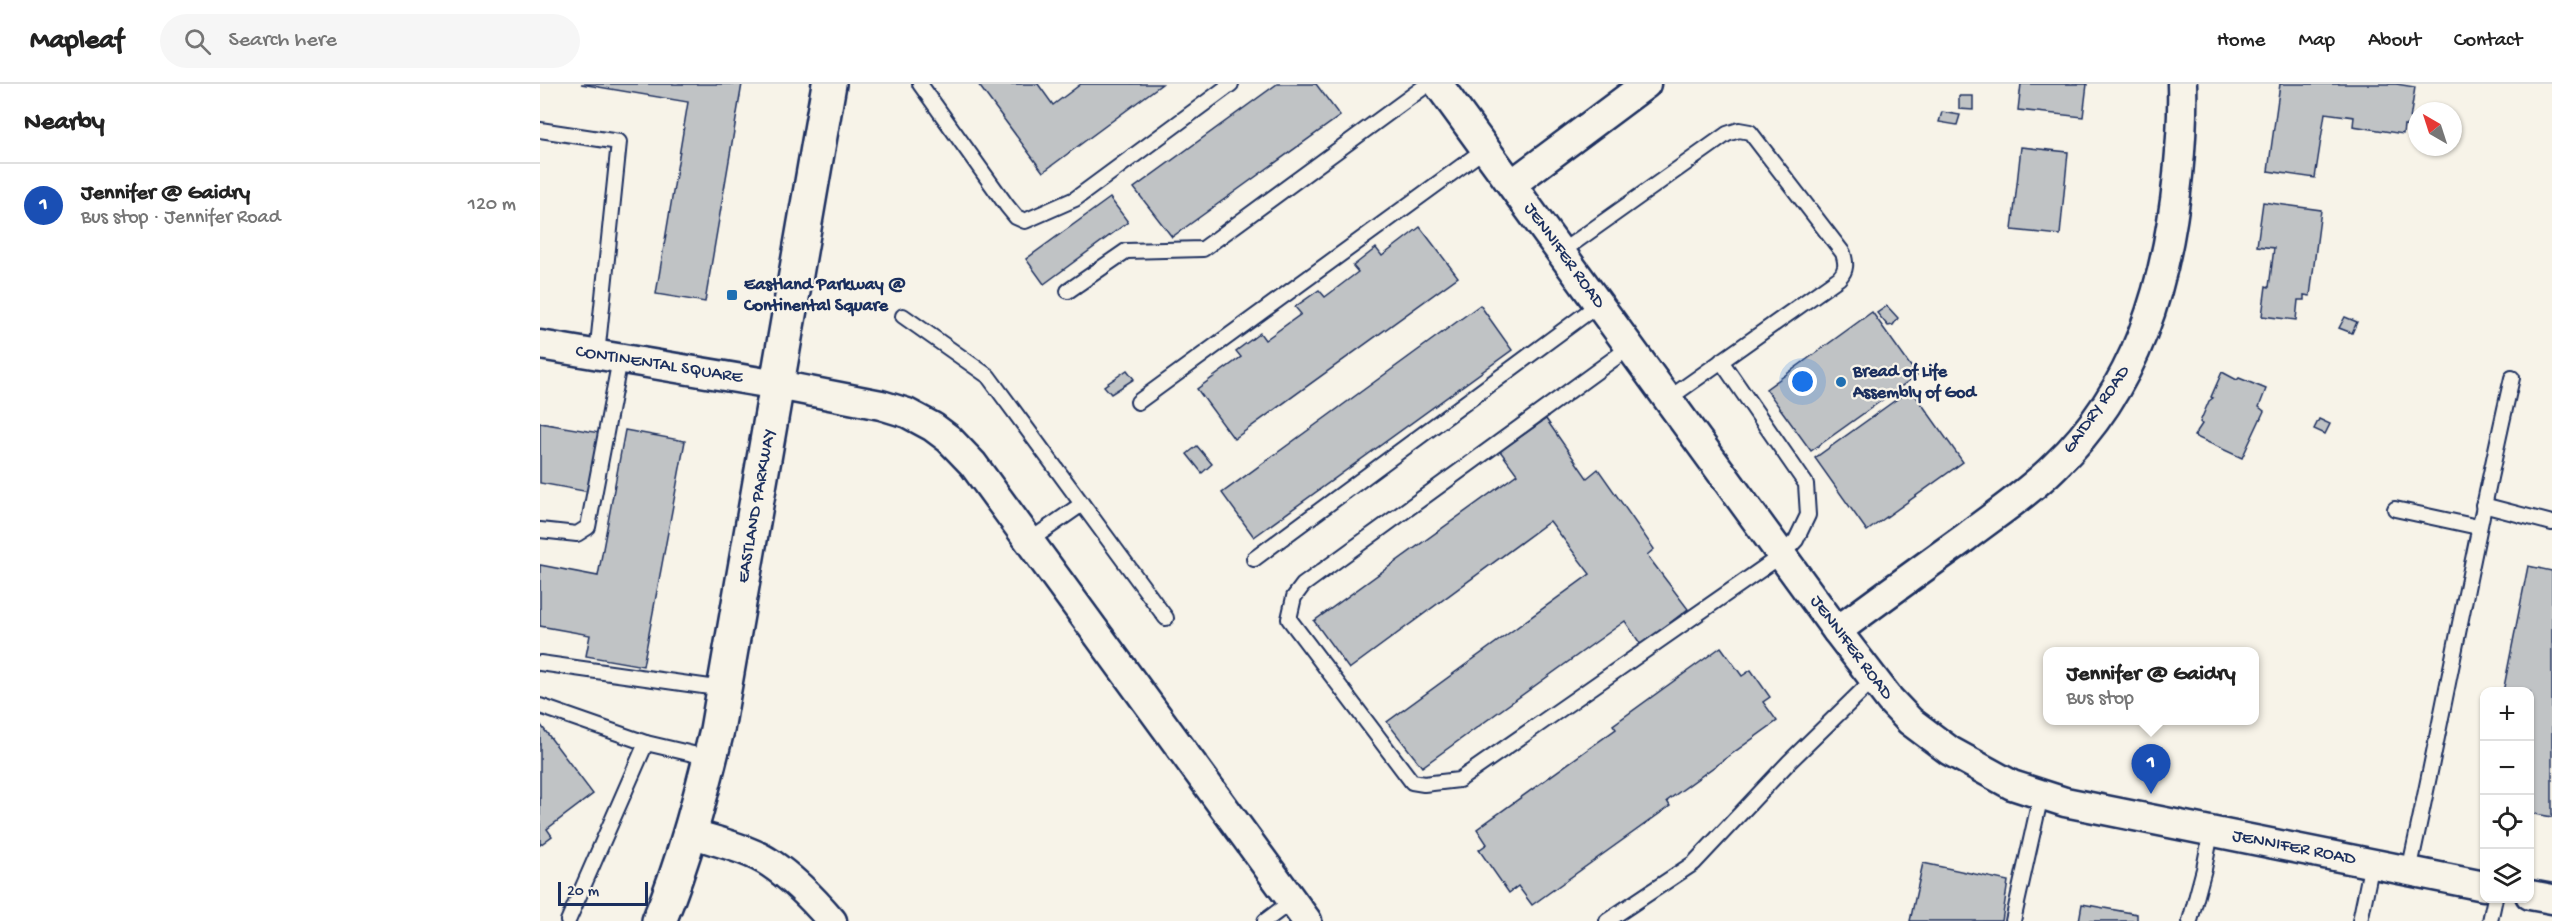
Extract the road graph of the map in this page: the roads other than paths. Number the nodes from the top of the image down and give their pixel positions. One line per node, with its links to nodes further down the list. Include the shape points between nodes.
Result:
1 (829, 84): 19 (street, EASTLAND PARKWAY)
2 (920, 84): 3 (lane, via 1006,206 1025,220 1075,200)
3 (1231, 84)
4 (1646, 84): 9 (street)
5 (2182, 84): 32 (street, GAIDRY ROAD, via 2173,219 2162,277 2134,356 2111,396 2056,466)
6 (1438, 85): 8 (street, JENNIFER ROAD); 11 (lane, via 1203,249 1126,251)
7 (540, 129): 16 (lane, via 619,142)
8 (1485, 149): 9 (street, JENNIFER ROAD); 21 (lane)
9 (1512, 184): 10 (street, JENNIFER ROAD)
10 (1561, 252): 12 (street, JENNIFER ROAD); 17 (lane, via 1727,134 1750,132 1843,253 1846,263 1839,278)
11 (1068, 291)
12 (1599, 304): 15 (street, JENNIFER ROAD); 30 (lane)
13 (903, 316): 22 (lane, via 988,376)
14 (540, 345): 16 (street, CONTINENTAL SQUARE)
15 (1630, 347): 20 (street, JENNIFER ROAD); 29 (lane, via 1303,585 1294,597 1289,619 1412,782 1459,780)
16 (608, 357): 19 (street, CONTINENTAL SQUARE); 27 (lane, via 588,527 577,534)
17 (1721, 361): 20 (lane); 29 (lane, via 1806,484 1808,515 1796,540)
18 (2512, 378): 23 (lane)
19 (778, 385): 28 (street, CONTINENTAL SQUARE, via 881,405 908,413 933,427 973,464); 35 (street, EASTLAND PARKWAY)
20 (1668, 399): 29 (street, JENNIFER ROAD)
21 (1138, 402)
22 (1082, 504): 28 (lane); 31 (lane)
23 (2483, 505): 25 (lane); 26 (lane)
24 (2395, 509): 26 (lane)
25 (2552, 523)
26 (2478, 527): 43 (lane)
27 (540, 530)
28 (1029, 542): 48 (street, CONTINENTAL SQUARE)
29 (1782, 555): 32 (street, JENNIFER ROAD)
30 (1254, 559)
31 (1166, 618)
32 (1837, 631): 34 (street, JENNIFER ROAD)
33 (540, 663): 35 (lane)
34 (1874, 679): 39 (street, JENNIFER ROAD, via 1910,721 1950,751 1988,774); 53 (lane, via 1694,863)
35 (724, 689): 38 (street, EASTLAND PARKWAY)
36 (540, 706): 37 (lane)
37 (646, 743): 38 (lane); 49 (lane)
38 (710, 758): 41 (street, EASTLAND PARKWAY)
39 (2041, 795): 40 (street, JENNIFER ROAD); 54 (lane)
40 (2211, 832): 42 (street, JENNIFER ROAD); 55 (lane)
41 (691, 833): 50 (street, EASTLAND PARKWAY); 51 (street, via 769,862 796,883)
42 (2372, 863): 43 (street, JENNIFER ROAD); 56 (lane)
43 (2409, 871): 44 (street, JENNIFER ROAD)
44 (2480, 885)
45 (2534, 896): 46 (street)
46 (2552, 899)
47 (2493, 903): 57 (lane)
48 (1299, 911): 52 (lane)
49 (568, 921)
50 (659, 921)
51 (832, 921)
52 (1265, 921)
53 (1607, 921)
54 (2013, 921)
55 (2190, 921)
56 (2360, 921)
57 (2490, 921)

